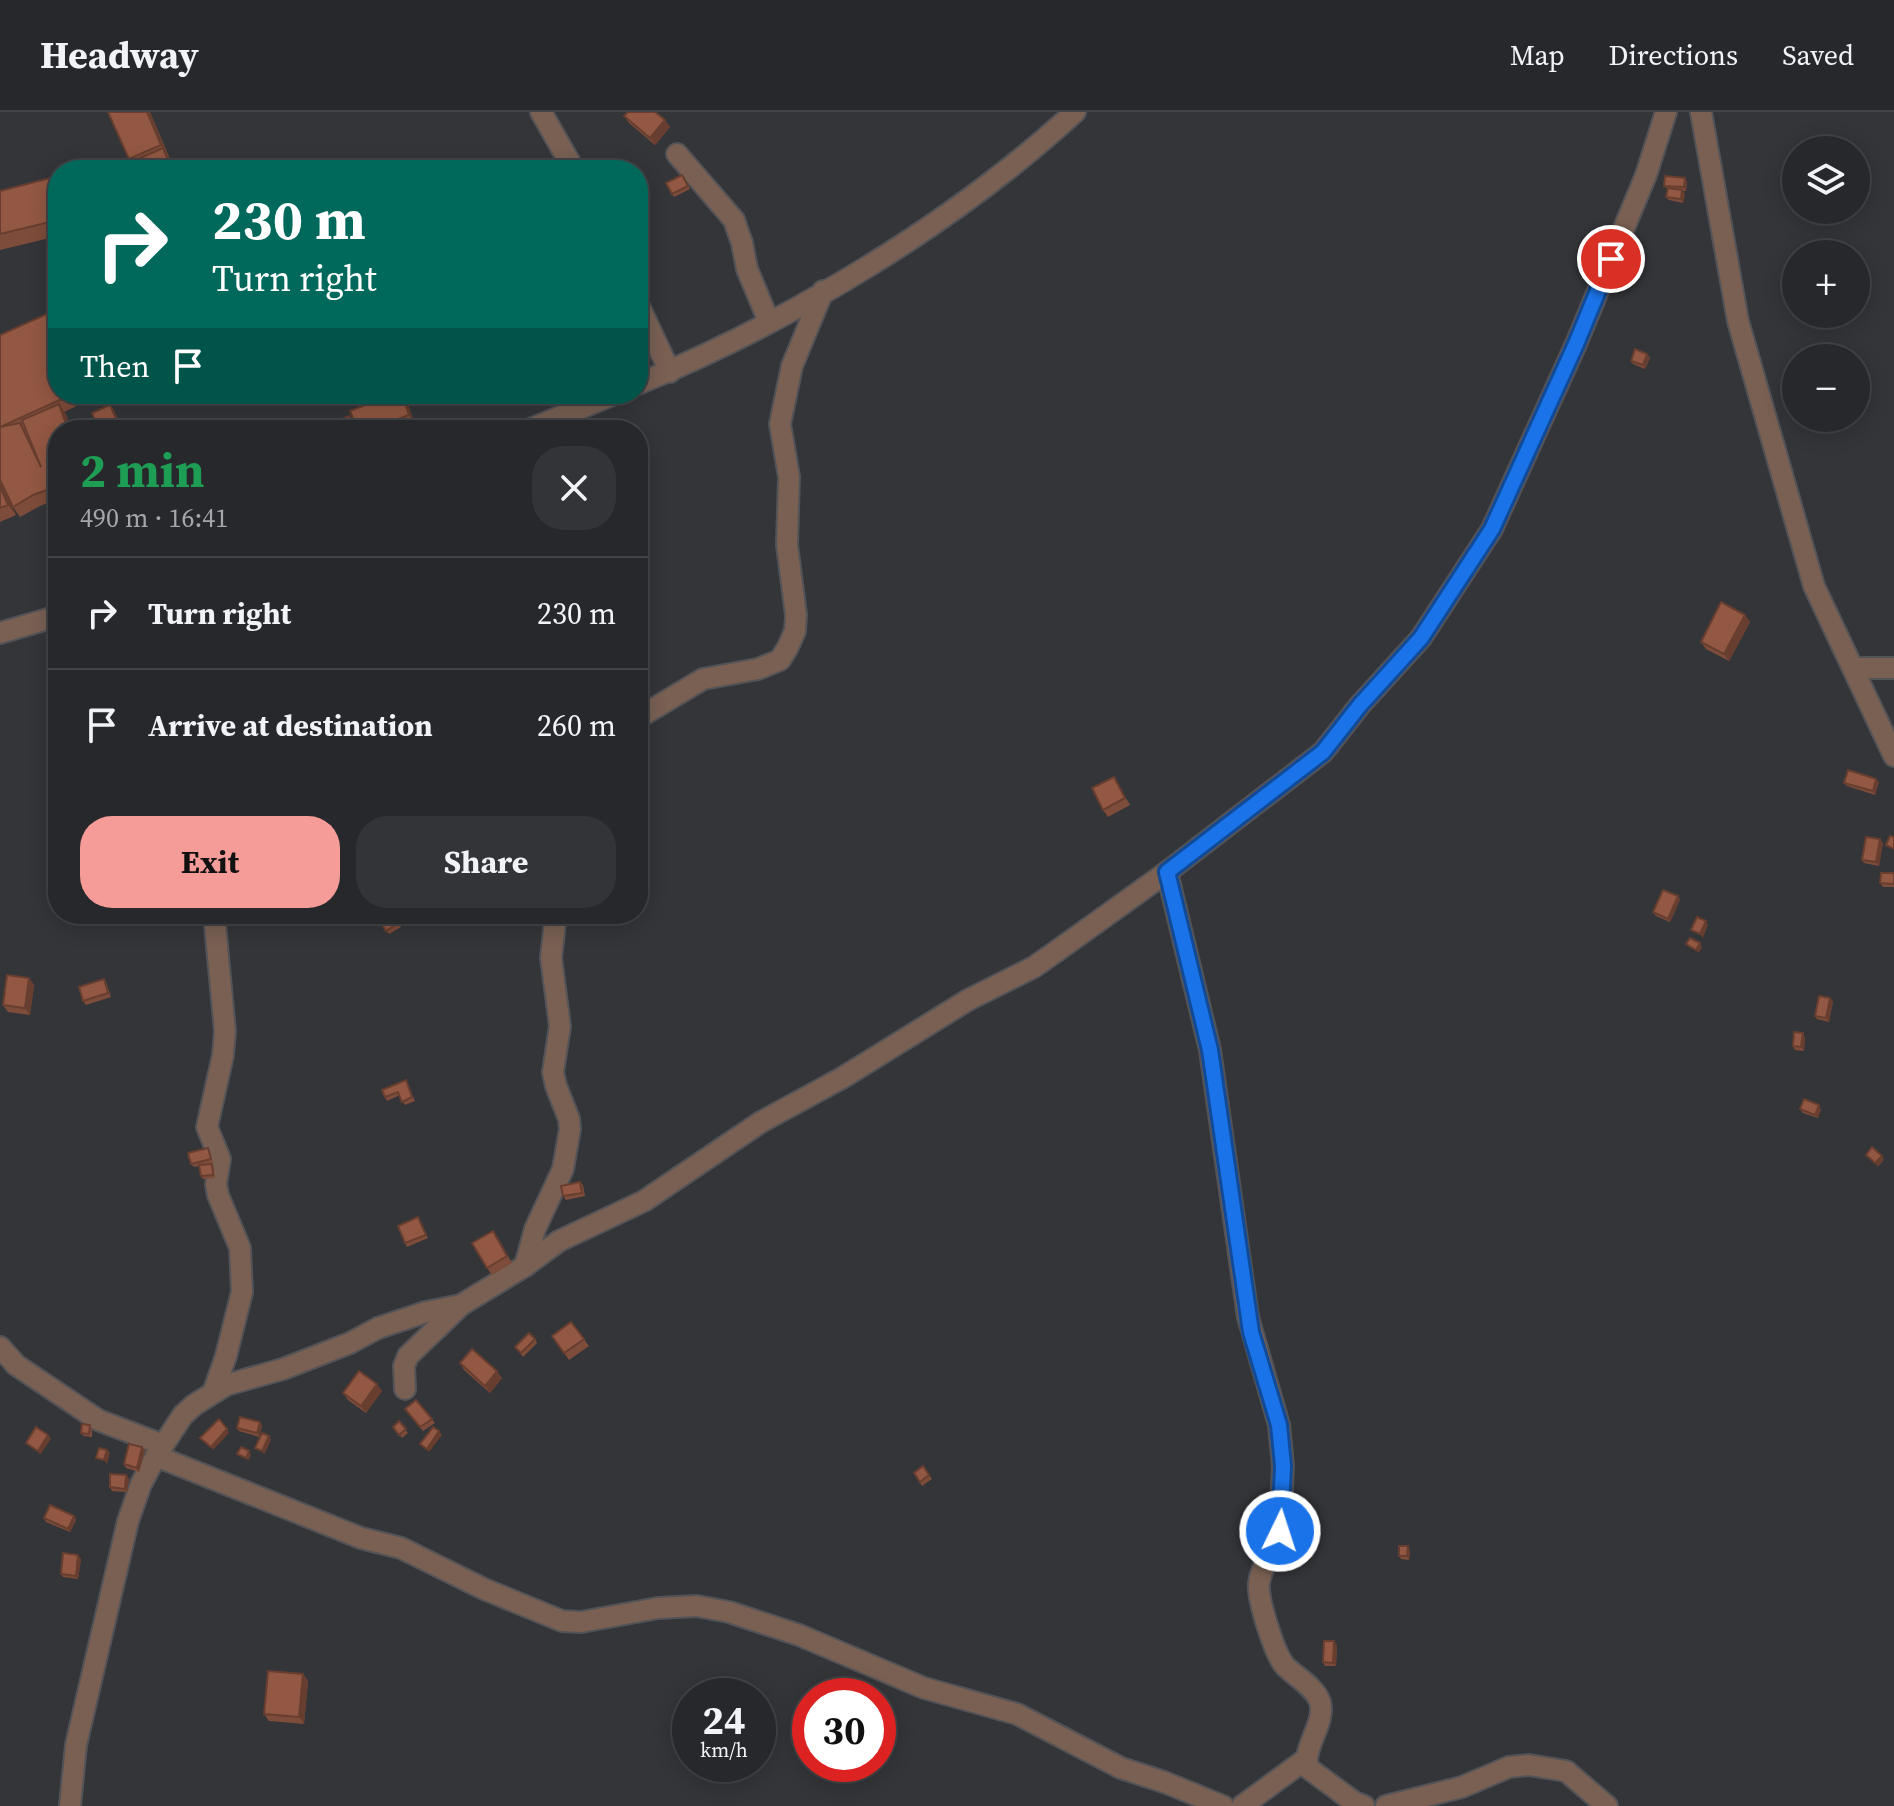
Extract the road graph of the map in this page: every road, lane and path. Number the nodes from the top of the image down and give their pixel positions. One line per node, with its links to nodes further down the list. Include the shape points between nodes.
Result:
1 (541, 112): 6 (street)
2 (1075, 112): 7 (street, via 967,199)
3 (1666, 112): 20 (street, via 1646,175 1576,344 1492,529 1449,597 1421,638 1323,752)
4 (1701, 112): 16 (street, via 1738,321 1814,586)
5 (677, 154): 8 (street, via 734,220)
6 (568, 160)
7 (823, 291): 8 (street); 18 (street, via 792,366 780,424 789,477 787,545 795,631 780,660 703,679)
8 (769, 322): 10 (street)
9 (648, 325): 10 (street)
10 (670, 372): 11 (street)
11 (648, 380)
12 (591, 404): 13 (street)
13 (552, 420)
14 (48, 619): 15 (street)
15 (0, 633)
16 (1854, 668): 17 (street); 19 (street)
17 (1894, 668)
18 (648, 712)
19 (1894, 756)
20 (1167, 872): 23 (street, via 1034,967 968,1000 761,1122 644,1201 559,1241); 29 (street, via 1210,1050 1251,1332 1279,1425 1280,1531 1258,1586 1279,1657 1320,1704)
21 (215, 924): 27 (street, via 225,1031 207,1127 220,1159 216,1190 238,1240 242,1292)
22 (555, 924): 23 (street, via 551,958 560,1026 553,1072 570,1129 563,1169 535,1229)
23 (525, 1266): 24 (street)
24 (461, 1305): 26 (street, via 408,1356); 27 (street, via 378,1328)
25 (0, 1347): 28 (street, via 16,1365 98,1420)
26 (405, 1389)
27 (213, 1393): 28 (street, via 183,1415)
28 (160, 1450): 30 (street, via 128,1521 76,1745); 31 (street, via 361,1538 401,1548 562,1621 658,1608 697,1606 729,1612 924,1688 1017,1714 1121,1768)
29 (1306, 1759): 32 (street); 33 (street, via 1312,1773)
30 (70, 1806)
31 (1223, 1806)
32 (1242, 1806)
33 (1364, 1806)
34 (1386, 1806): 35 (street, via 1529,1765 1566,1771)
35 (1607, 1806)

